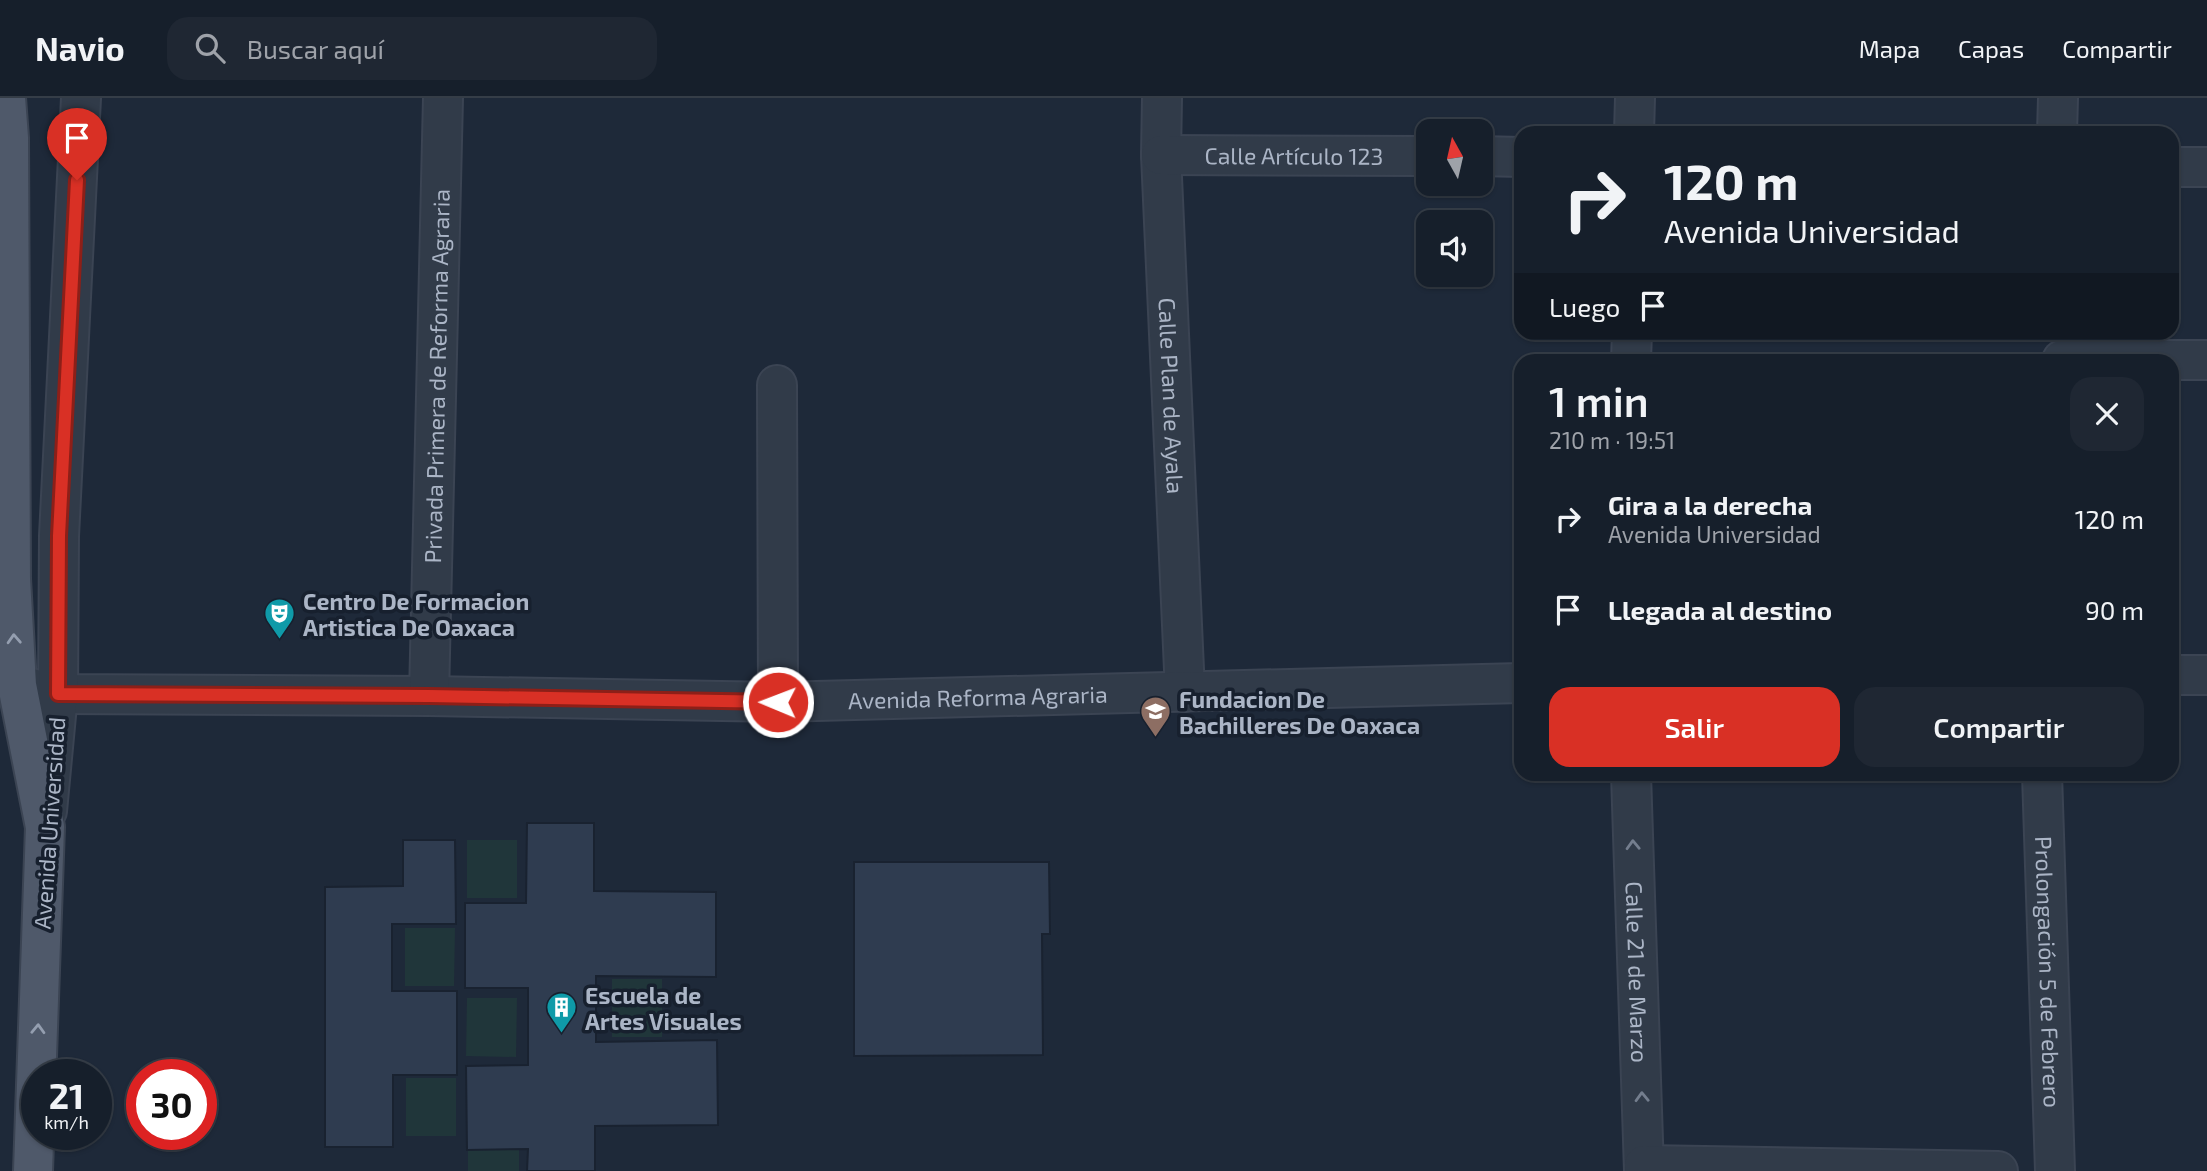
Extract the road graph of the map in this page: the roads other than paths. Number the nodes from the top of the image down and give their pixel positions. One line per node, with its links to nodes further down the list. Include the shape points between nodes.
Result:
1 (6, 98): 21 (main road, one-way to 1, via 11,579)
2 (81, 98): 23 (street, Avenida Universidad, via 59,536)
3 (443, 98): 24 (street, Privada Primera de Reforma Agraria)
4 (1163, 98): 9 (street, Calle Plan de Ayala)
5 (1635, 98): 7 (street)
6 (2057, 98): 8 (street)
7 (1634, 126)
8 (2057, 126)
9 (1161, 155): 10 (street, Calle Artículo 123); 22 (street, Calle Plan de Ayala)
10 (1416, 156)
11 (1493, 156): 12 (street)
12 (1514, 157)
13 (2179, 167): 14 (street)
14 (2207, 167)
15 (2179, 360): 16 (street)
16 (2207, 360)
17 (777, 386): 25 (street)
18 (2179, 675): 19 (street)
19 (2207, 675)
20 (1514, 683): 22 (street, Avenida Reforma Agraria)
21 (17, 685): 23 (street, Avenida Reforma Agraria); 28 (main road)
22 (1185, 692): 25 (street, Avenida Reforma Agraria)
23 (58, 694): 24 (street, Avenida Reforma Agraria); 28 (street, Avenida Universidad)
24 (429, 696): 25 (street, Avenida Reforma Agraria)
25 (778, 702)
26 (1631, 781): 29 (street, Calle 21 de Marzo, one-way to 26)
27 (2042, 781): 32 (street, Prolongación 5 de Febrero)
28 (45, 827): 30 (main road, Avenida Universidad, one-way to 28)
29 (1644, 1168): 31 (street)
30 (33, 1171)
31 (1998, 1171)
32 (2055, 1171)

